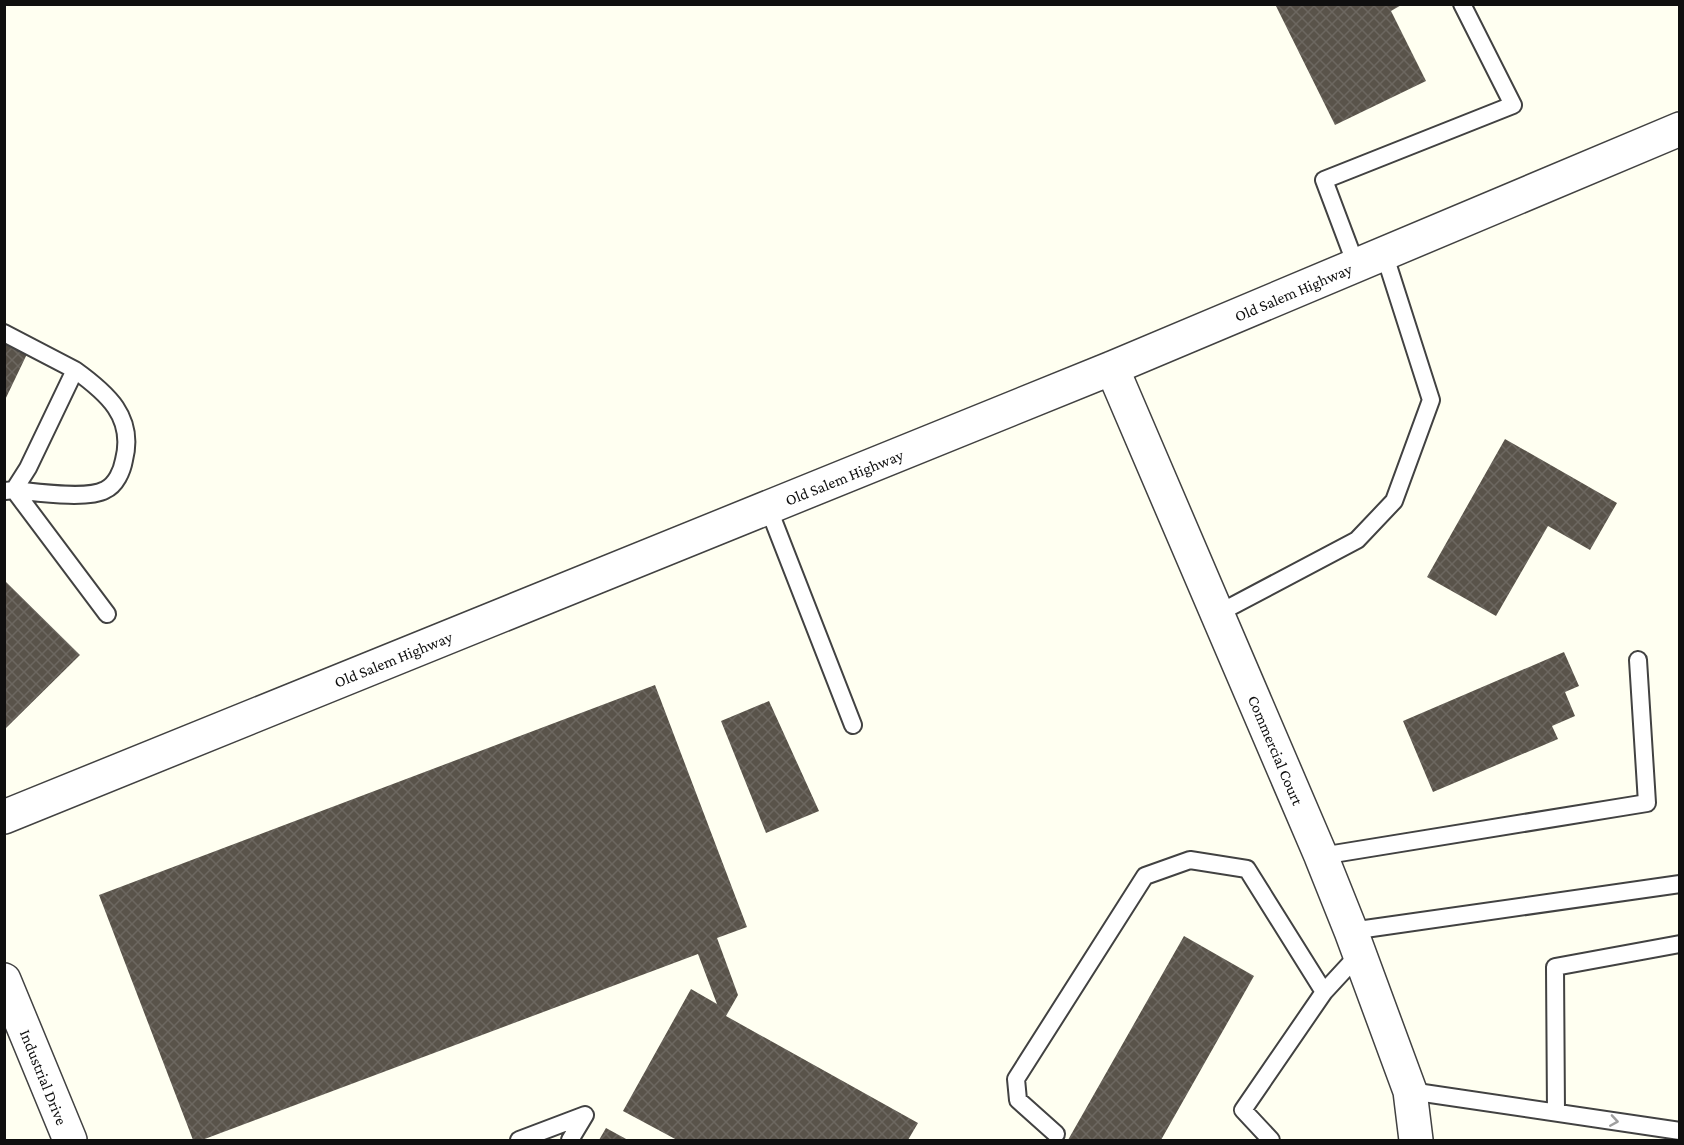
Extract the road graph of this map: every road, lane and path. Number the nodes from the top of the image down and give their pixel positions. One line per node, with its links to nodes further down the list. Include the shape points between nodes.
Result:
1 (1462, 4): 3 (lane, via 1513,105 1324,180)
2 (1680, 129): 3 (street, Old Salem Highway)
3 (1370, 259): 5 (street, Old Salem Highway); 10 (lane, via 1431,400 1394,501 1357,540)
4 (4, 333): 6 (lane)
5 (1112, 368): 8 (street, Old Salem Highway); 10 (street, Commercial Court)
6 (75, 370): 7 (lane, via 28,468); 7 (lane, via 98,387 123,418 128,446 121,473 105,490 75,496)
7 (9, 490): 9 (lane)
8 (768, 507): 12 (lane); 13 (street, Old Salem Highway)
9 (107, 614)
10 (1217, 614): 14 (street, Commercial Court)
11 (1638, 660): 14 (lane, via 1647,803)
12 (852, 725)
13 (4, 817)
14 (1321, 856): 16 (street, Commercial Court)
15 (1680, 884): 16 (lane)
16 (1356, 942): 19 (lane); 20 (street, Commercial Court)
17 (1680, 944): 21 (lane, via 1555,967)
18 (4, 980): 24 (street, Industrial Drive)
19 (1324, 992): 23 (lane, via 1247,869 1190,860 1145,876 1016,1079 1018,1100); 27 (lane, via 1243,1110)
20 (1410, 1090): 21 (lane); 28 (street, Commercial Court)
21 (1556, 1112): 22 (lane, one-way to 22)
22 (1680, 1131)
23 (1056, 1134)
24 (70, 1140)
25 (519, 1140): 26 (lane, via 585,1115)
26 (570, 1140)
27 (1271, 1140)
28 (1416, 1140)

